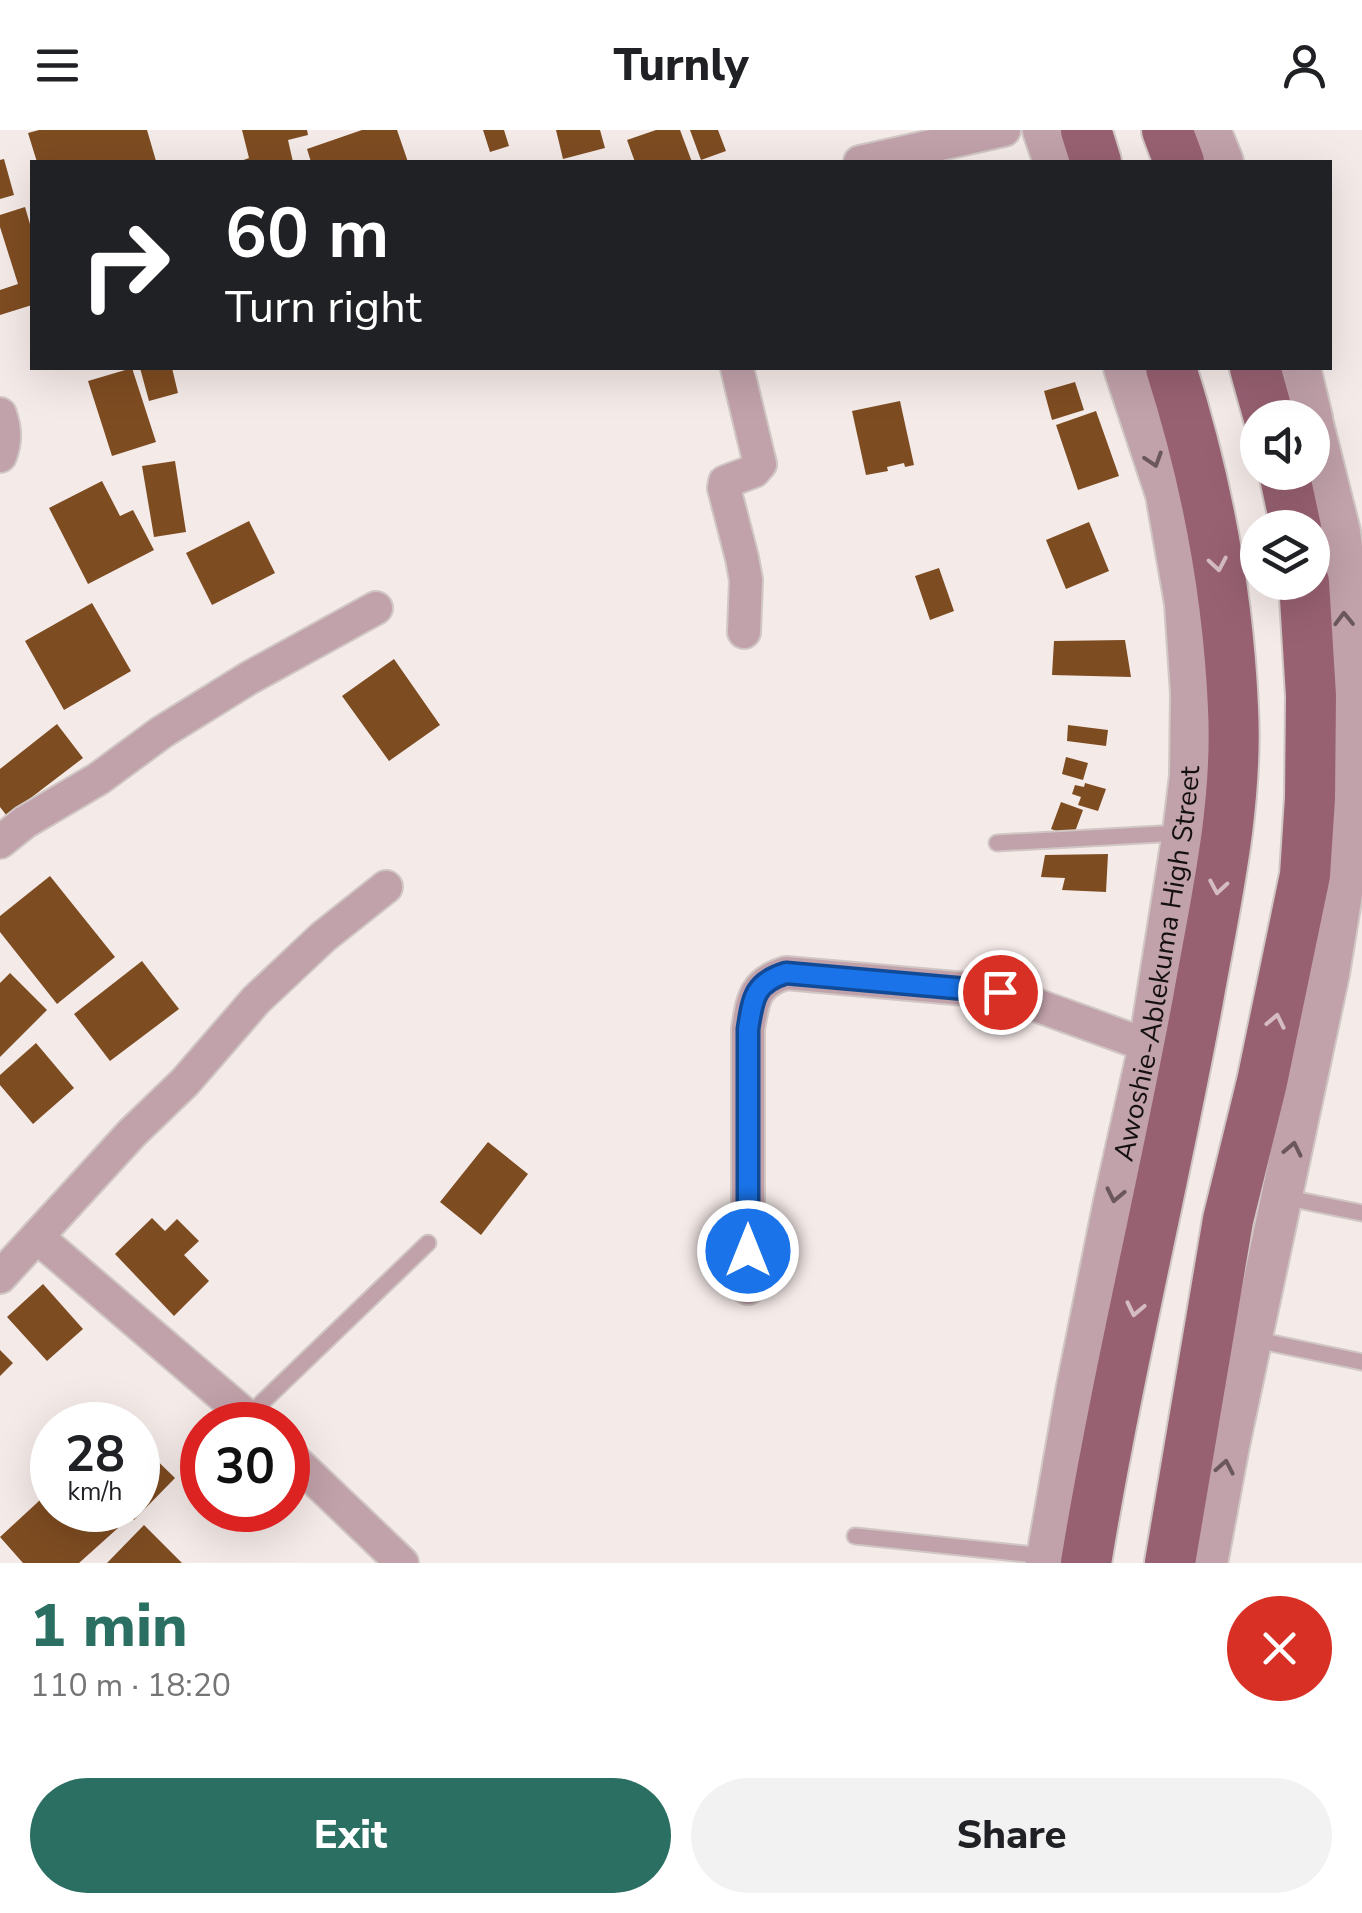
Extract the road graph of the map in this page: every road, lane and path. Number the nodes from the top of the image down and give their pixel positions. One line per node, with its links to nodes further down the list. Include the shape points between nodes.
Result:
1 (1004, 130): 6 (street)
2 (1043, 130): 7 (street)
3 (1086, 130): 8 (main road)
4 (1167, 130): 9 (main road)
5 (1210, 130): 10 (street)
6 (869, 160)
7 (1053, 160)
8 (1095, 160)
9 (1178, 160)
10 (1222, 160)
11 (737, 370): 24 (street, via 760,464 724,488 746,580)
12 (1125, 370): 25 (street, Awoshie-Ablekuma High Street, one-way to 25, via 1166,494 1185,603 1191,693)
13 (1172, 370): 44 (main road, Awoshie-Ablekuma High Street, one-way to 44, via 1206,496 1222,592 1233,710 1229,826 1122,1367)
14 (1256, 370): 16 (main road)
15 (1300, 370): 17 (street)
16 (1264, 400)
17 (1308, 400)
18 (0, 414): 19 (street)
19 (0, 456)
20 (1330, 490): 22 (street, via 1340,532)
21 (1362, 512): 22 (street)
22 (1336, 565): 29 (street, one-way to 22, via 1348,692); 30 (main road, via 1311,696)
23 (376, 608): 26 (street, via 162,732)
24 (744, 632)
25 (1183, 832): 27 (lane); 31 (street, Awoshie-Ablekuma High Street)
26 (0, 842)
27 (996, 843)
28 (386, 886): 34 (street, via 256,1000)
29 (1352, 886): 30 (street)
30 (1309, 968): 32 (street, one-way to 30); 46 (main road, one-way to 30, via 1228,1220 1262,1082)
31 (1149, 1046): 37 (street, via 1000,992 786,973 768,978 754,996 748,1029); 44 (street, Awoshie-Ablekuma High Street, one-way to 44, via 1080,1373)
32 (1283, 1197): 33 (lane); 38 (street)
33 (1362, 1213)
34 (37, 1236): 36 (street); 40 (street)
35 (428, 1243): 41 (lane)
36 (0, 1278)
37 (748, 1288)
38 (1252, 1339): 39 (lane); 47 (street, one-way to 38)
39 (1362, 1362)
40 (230, 1402)
41 (271, 1402)
42 (310, 1475): 45 (street)
43 (855, 1536): 44 (lane)
44 (1060, 1561)
45 (402, 1563)
46 (1170, 1563)
47 (1208, 1563)

